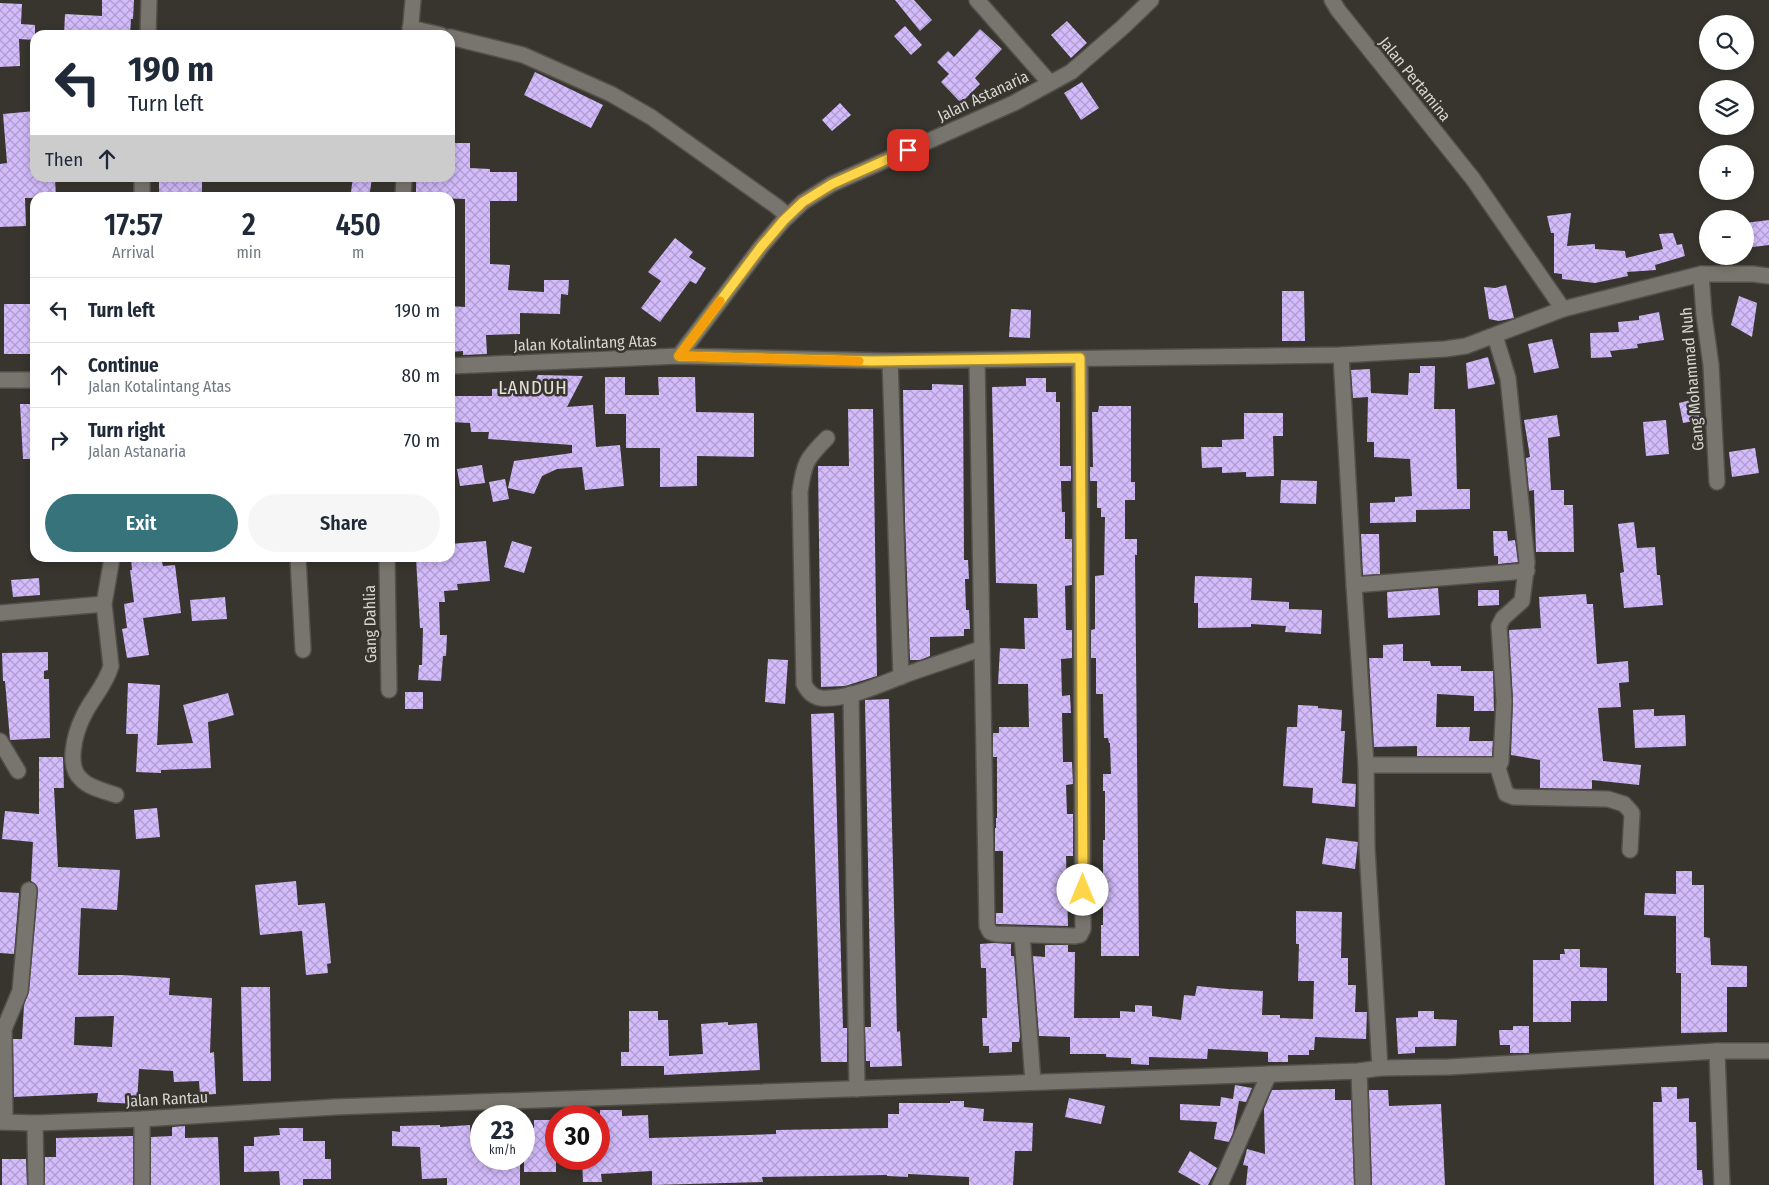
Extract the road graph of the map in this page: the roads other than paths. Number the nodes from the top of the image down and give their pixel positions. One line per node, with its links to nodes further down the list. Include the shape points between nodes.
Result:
1 (149, 0): 6 (street)
2 (413, 0): 7 (street)
3 (977, 0): 9 (street)
4 (1151, 0): 9 (street, Jalan Astanaria, via 1072,72)
5 (1332, 0): 13 (street, Jalan Pertamina, via 1500,215)
6 (148, 30)
7 (410, 30)
8 (455, 38): 10 (street, via 523,55 611,94 651,117)
9 (1050, 82): 10 (street, Jalan Astanaria, via 1014,104 832,184)
10 (788, 216): 16 (street, Jalan Astanaria)
11 (1702, 274): 12 (street, Jalan Kotalintang Atas); 13 (street, Jalan Kotalintang Atas); 24 (street, Gang Mohammad Nuh)
12 (1769, 276)
13 (1563, 309): 14 (street, Jalan Kotalintang Atas)
14 (1495, 336): 15 (street, Jalan Kotalintang Atas, via 1452,348); 28 (street, via 1508,378)
15 (1341, 355): 17 (street, Jalan Kotalintang Atas); 29 (street)
16 (679, 356): 19 (street, Jalan Kotalintang Atas); 20 (street, Jalan Kotalintang Atas)
17 (1080, 358): 18 (street, Jalan Kotalintang Atas); 44 (street, via 1083,929 1080,935 1075,936)
18 (978, 360): 19 (street, Jalan Kotalintang Atas); 32 (street)
19 (890, 361): 34 (street)
20 (455, 366)
21 (0, 380): 22 (street)
22 (30, 380)
23 (827, 438): 36 (street, via 810,455 800,492 804,684 807,690 820,698)
24 (1717, 482)
25 (111, 562): 30 (street)
26 (298, 562): 33 (street)
27 (386, 562): 35 (street, Gang Dahlia)
28 (1527, 571): 29 (street); 39 (street, via 1522,600 1499,626 1504,700 1501,761)
29 (1354, 585): 38 (street)
30 (104, 604): 31 (street); 41 (street, via 111,666 84,715 72,755 81,780)
31 (0, 613)
32 (982, 648): 34 (street); 44 (street, via 987,926 996,934)
33 (303, 650)
34 (901, 677): 36 (street)
35 (389, 690)
36 (851, 694): 51 (street)
37 (0, 741): 40 (street)
38 (1366, 765): 39 (street); 47 (street, via 1367,848)
39 (1497, 765): 42 (street, via 1506,794 1514,798 1608,799 1624,804 1632,812)
40 (18, 771)
41 (116, 795)
42 (1630, 850)
43 (29, 890): 53 (street, via 20,991 4,1030)
44 (1022, 935): 50 (street)
45 (1717, 1051): 46 (street, Jalan Rantau); 47 (street, Jalan Rantau, via 1449,1068); 59 (street)
46 (1769, 1051)
47 (1380, 1068): 48 (street, Jalan Rantau)
48 (1359, 1071): 49 (street, Jalan Rantau); 58 (street)
49 (1269, 1074): 50 (street, Jalan Rantau); 57 (street)
50 (1033, 1082): 51 (street, Jalan Rantau)
51 (857, 1089): 52 (street, Jalan Rantau, via 335,1107)
52 (142, 1119): 54 (street, Jalan Rantau); 56 (street)
53 (2, 1122): 54 (street, Jalan Rantau)
54 (34, 1123): 55 (street)
55 (36, 1185)
56 (142, 1185)
57 (1220, 1185)
58 (1363, 1185)
59 (1722, 1185)

